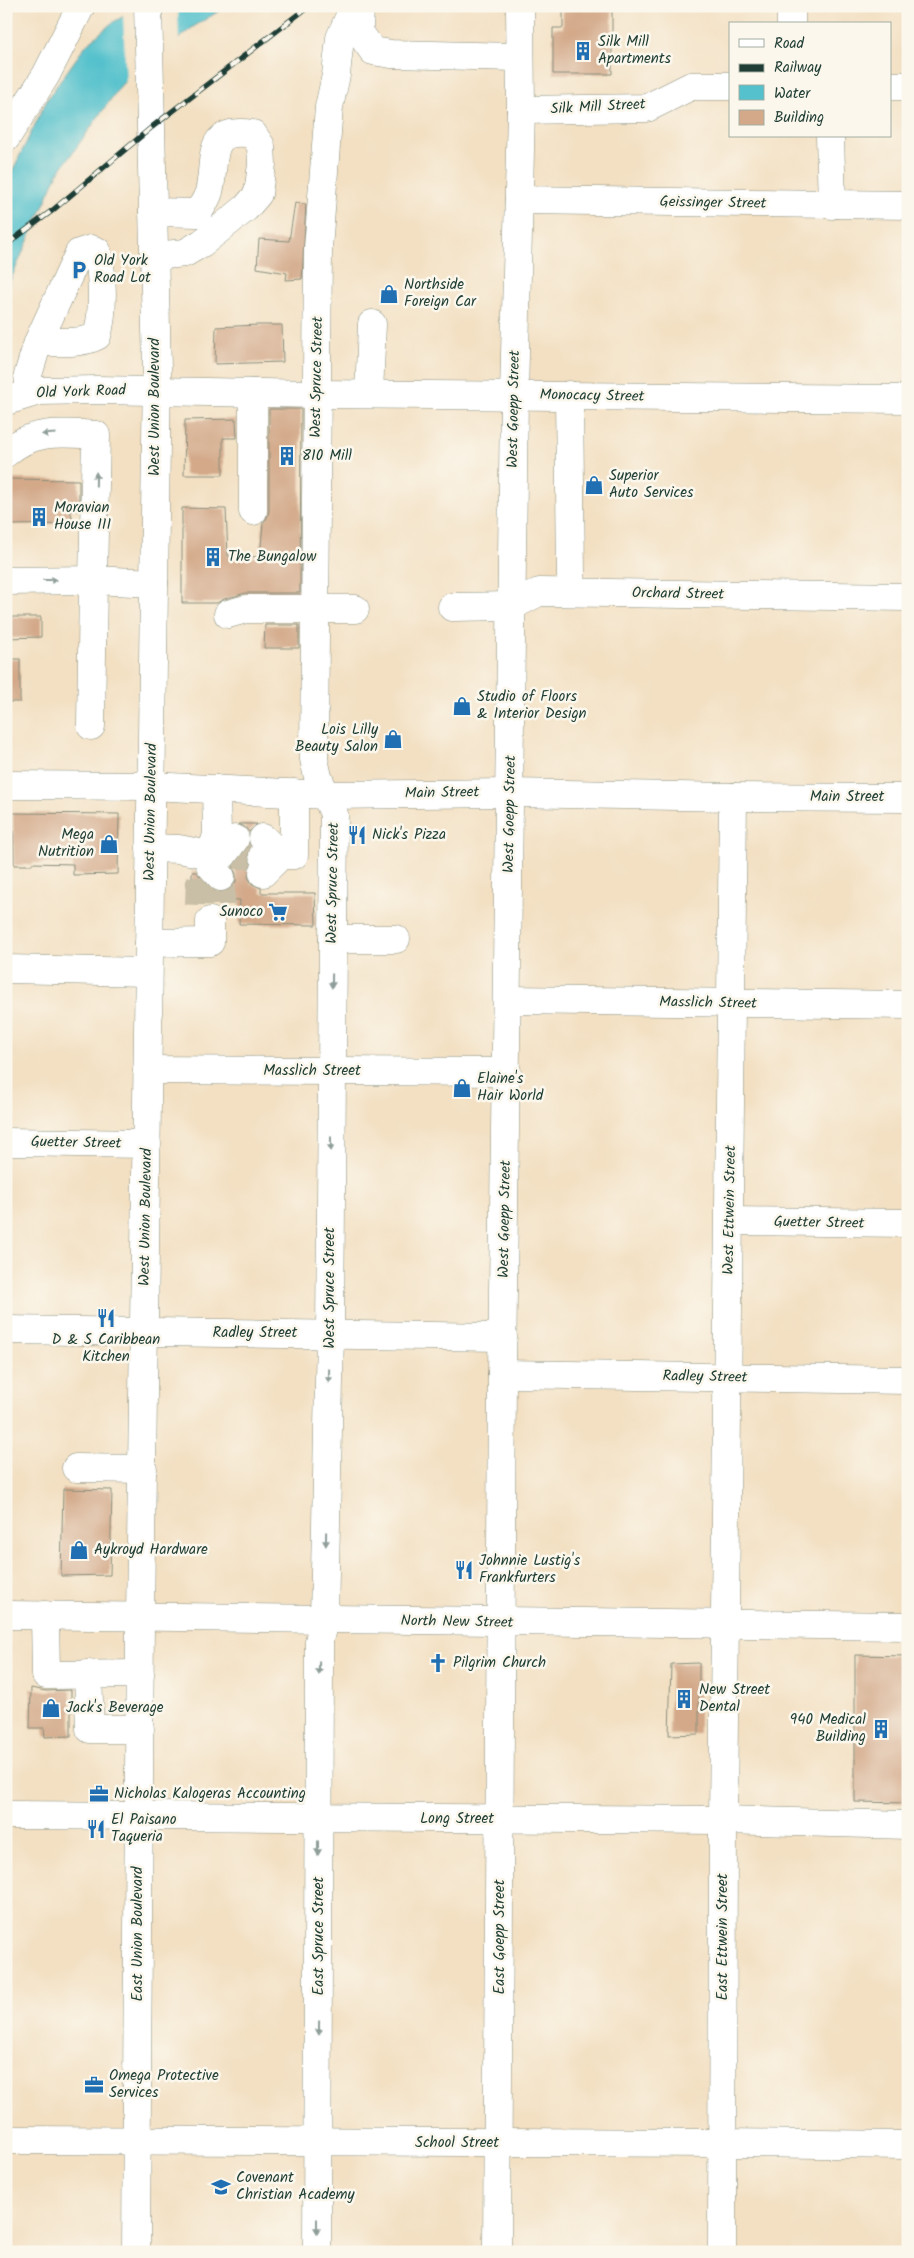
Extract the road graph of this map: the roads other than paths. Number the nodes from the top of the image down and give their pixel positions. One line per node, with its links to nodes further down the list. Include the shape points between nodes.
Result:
1 (81, 6): 12 (street, via 46,75)
2 (148, 6): 17 (street, West Union Boulevard)
3 (360, 6): 7 (street, via 359,32 373,52); 25 (street, West Spruce Street, via 351,13 340,38 329,107 318,248)
4 (520, 6): 7 (street, West Goepp Street)
5 (791, 6): 6 (street)
6 (791, 22)
7 (520, 57): 11 (street, West Goepp Street)
8 (729, 86): 11 (street, Silk Mill Street, via 690,86 646,108)
9 (892, 86): 10 (street)
10 (908, 86)
11 (521, 110): 14 (street, West Goepp Street)
12 (6, 138)
13 (830, 138): 15 (street)
14 (519, 200): 15 (street, Geissinger Street); 27 (street, West Goepp Street)
15 (832, 205): 16 (street, Geissinger Street)
16 (908, 205)
17 (154, 212): 18 (street); 20 (street, West Union Boulevard)
18 (198, 213): 19 (street); 19 (street, via 208,192 213,152 222,138 236,131 253,134 261,146 258,194 246,208)
19 (202, 243): 20 (street, via 185,253)
20 (154, 256): 23 (street, West Union Boulevard)
21 (372, 324): 26 (street)
22 (38, 342): 29 (street)
23 (156, 392): 24 (street, Monocacy Street); 29 (street, Old York Road, via 97,390); 36 (street, West Union Boulevard)
24 (253, 393): 25 (street, Monocacy Street); 32 (street)
25 (316, 394): 26 (street, Monocacy Street); 41 (street, West Spruce Street)
26 (369, 394): 27 (street, Monocacy Street)
27 (514, 395): 28 (street, Monocacy Street); 39 (street, West Goepp Street)
28 (569, 395): 30 (street, Monocacy Street); 33 (street)
29 (18, 397)
30 (908, 399)
31 (6, 452): 35 (street, one-way to 31, via 96,435 41,434)
32 (253, 511)
33 (571, 576)
34 (6, 580): 35 (street, one-way to 35)
35 (93, 580): 36 (street); 43 (street)
36 (154, 583): 45 (street, West Union Boulevard)
37 (908, 597): 39 (street, Orchard Street, via 539,592)
38 (452, 606): 39 (street, Orchard Street)
39 (512, 606): 48 (street, West Goepp Street)
40 (355, 609): 41 (street)
41 (314, 610): 42 (street, via 246,609); 49 (street, West Spruce Street, via 314,759)
42 (228, 614)
43 (91, 726)
44 (6, 785): 45 (street, Main Street)
45 (151, 786): 46 (street, Main Street); 52 (street, West Union Boulevard)
46 (216, 789): 47 (street, Main Street); 52 (street, via 216,836 221,862 180,849)
47 (294, 793): 49 (street, Main Street); 53 (street, via 294,855)
48 (510, 793): 49 (street, Main Street); 50 (street, Main Street); 60 (street, West Goepp Street)
49 (325, 794): 55 (street, West Spruce Street, via 334,814)
50 (733, 797): 51 (street, Main Street); 61 (street, West Ettwein Street)
51 (908, 798)
52 (150, 848): 57 (street, West Union Boulevard)
53 (268, 855)
54 (210, 910): 57 (street, via 210,942)
55 (333, 939): 56 (street); 64 (street, West Spruce Street, one-way to 64)
56 (396, 939)
57 (149, 943): 59 (street, West Union Boulevard)
58 (6, 970): 59 (street)
59 (148, 972): 63 (street, West Union Boulevard)
60 (508, 1000): 61 (street, Masslich Street); 65 (street, West Goepp Street)
61 (732, 1003): 62 (street, Masslich Street); 68 (street, West Ettwein Street)
62 (908, 1005)
63 (147, 1070): 64 (street, Masslich Street); 67 (street, West Union Boulevard)
64 (331, 1071): 65 (street, Masslich Street); 72 (street, West Spruce Street, one-way to 72)
65 (507, 1072): 73 (street, West Goepp Street)
66 (6, 1142): 67 (street, Guetter Street)
67 (147, 1144): 71 (street, West Union Boulevard)
68 (730, 1221): 69 (street, Guetter Street); 75 (street, West Ettwein Street)
69 (908, 1223)
70 (6, 1330): 71 (street, Radley Street)
71 (145, 1332): 72 (street, Radley Street); 78 (street, West Union Boulevard)
72 (330, 1333): 73 (street, Radley Street); 82 (street, West Spruce Street, one-way to 82)
73 (503, 1337): 74 (street, West Goepp Street)
74 (502, 1374): 75 (street, Radley Street); 83 (street, West Goepp Street)
75 (728, 1378): 76 (street, Radley Street); 84 (street, West Ettwein Street)
76 (908, 1380)
77 (76, 1468): 78 (street)
78 (143, 1469): 81 (street, West Union Boulevard)
79 (6, 1615): 80 (street, North New Street)
80 (45, 1616): 81 (street, North New Street); 86 (street, via 46,1675)
81 (140, 1617): 82 (street, North New Street); 87 (street, East Union Boulevard)
82 (324, 1620): 83 (street, North New Street); 92 (street, East Spruce Street, one-way to 92, via 319,1641)
83 (501, 1622): 84 (street, North New Street); 91 (street, East Goepp Street)
84 (726, 1623): 85 (street, North New Street); 93 (street, East Ettwein Street)
85 (908, 1626)
86 (88, 1674): 87 (street); 88 (street, via 90,1729)
87 (140, 1674): 88 (street, East Union Boulevard)
88 (140, 1729): 90 (street, East Union Boulevard)
89 (6, 1816): 90 (street, Long Street)
90 (139, 1816): 92 (street, Long Street); 96 (street, East Union Boulevard)
91 (500, 1818): 92 (street, Long Street); 93 (street, Long Street); 98 (street, East Goepp Street)
92 (318, 1819): 97 (street, East Spruce Street, one-way to 97)
93 (723, 1820): 94 (street, Long Street); 99 (street, East Ettwein Street)
94 (908, 1825)
95 (6, 2140): 96 (street, School Street)
96 (137, 2141): 97 (street, School Street); 101 (street, East Union Boulevard)
97 (318, 2141): 98 (street, School Street); 102 (street, East Spruce Street, one-way to 102)
98 (498, 2143): 99 (street, School Street); 103 (street, East Goepp Street)
99 (723, 2143): 100 (street, School Street); 104 (street, East Ettwein Street)
100 (908, 2145)
101 (136, 2252)
102 (317, 2252)
103 (497, 2252)
104 (722, 2252)

